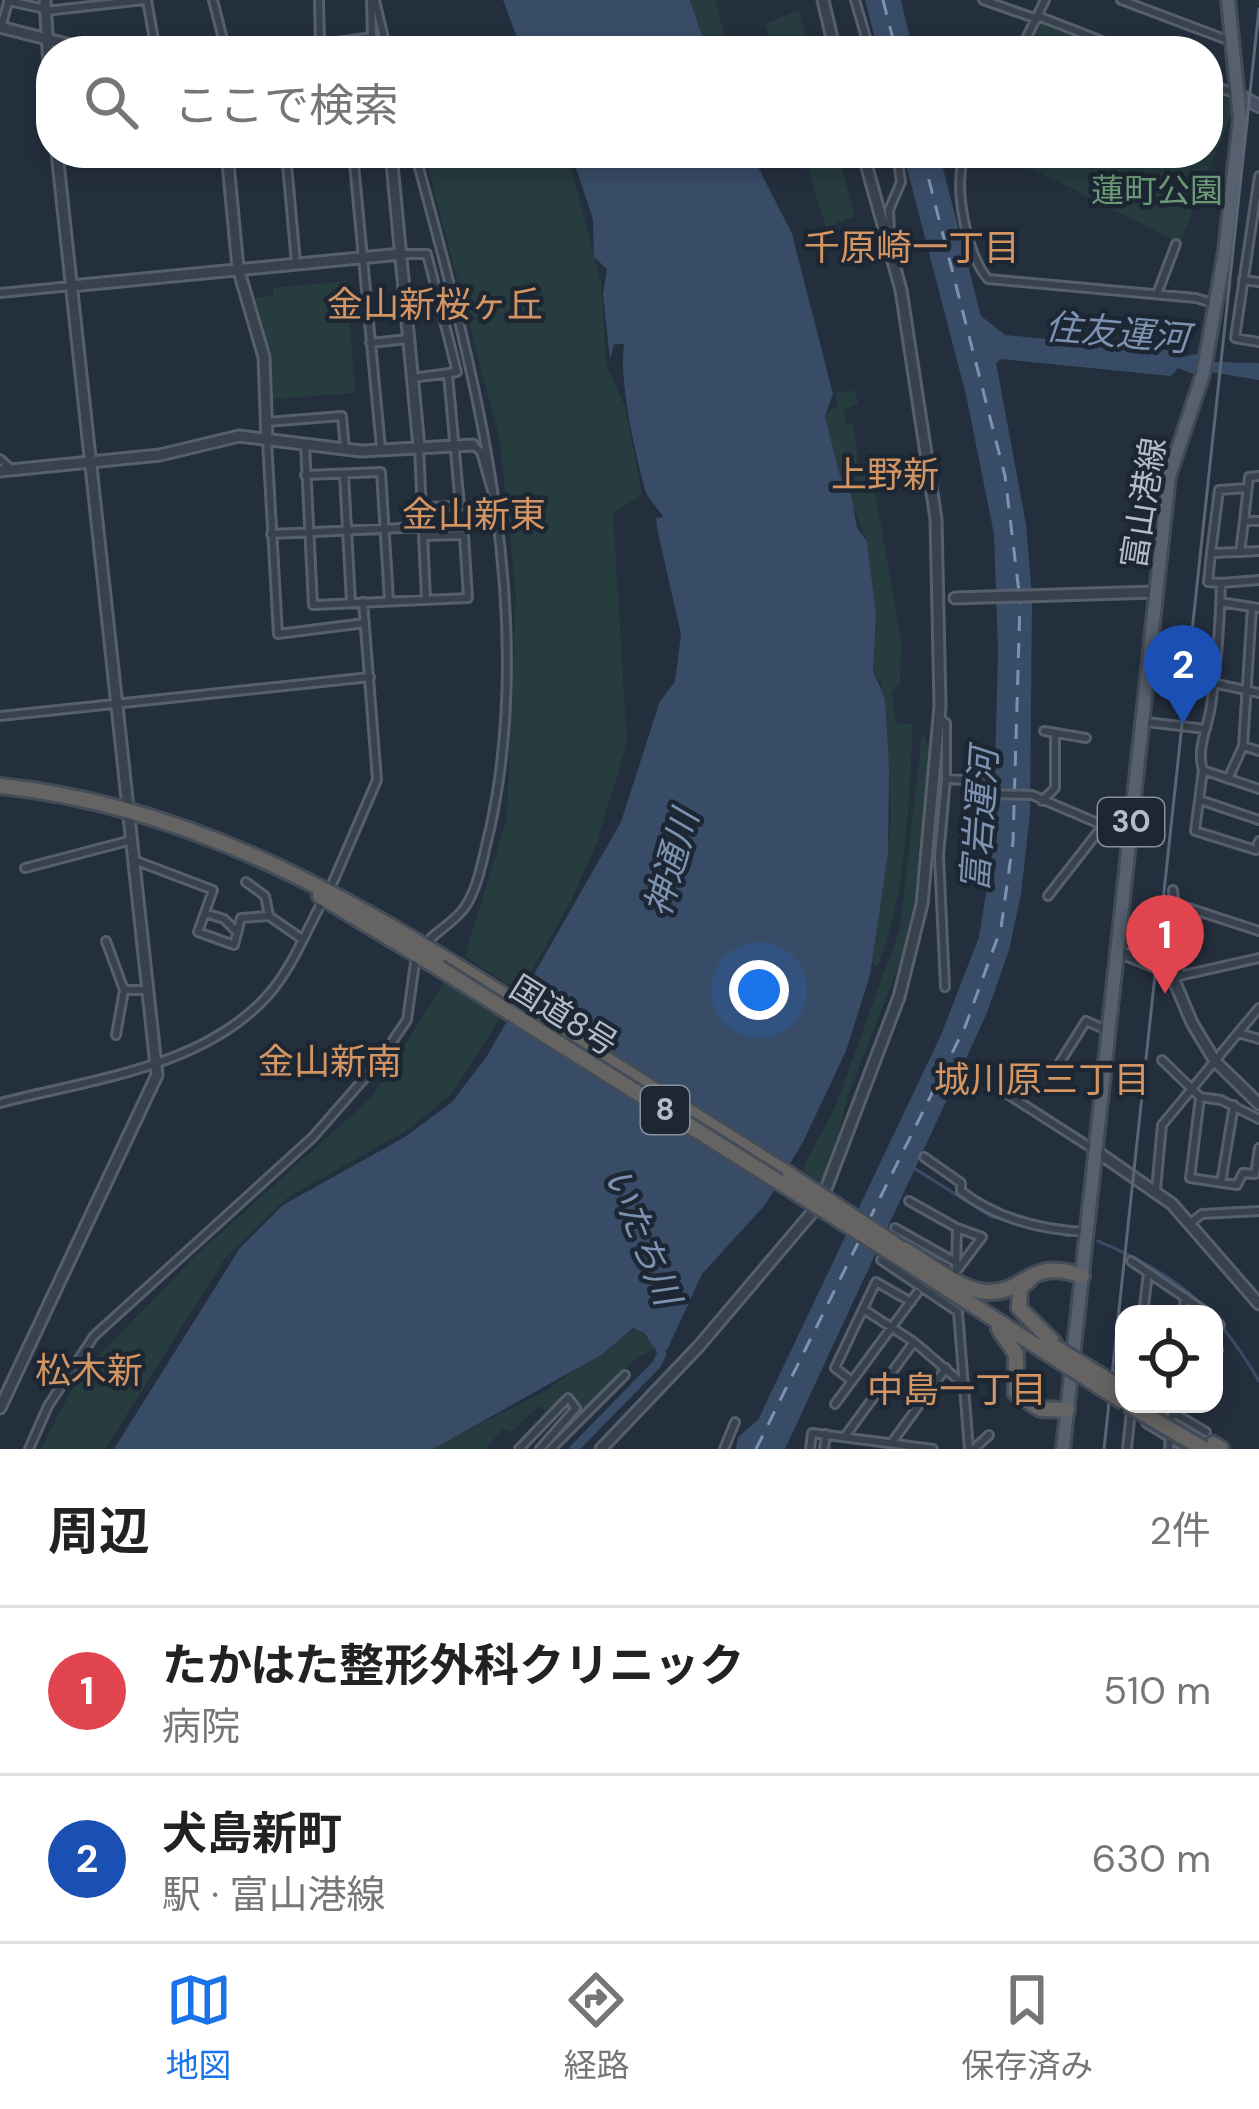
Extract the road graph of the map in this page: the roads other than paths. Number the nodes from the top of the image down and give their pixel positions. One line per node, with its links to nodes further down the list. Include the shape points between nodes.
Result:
1 (8, 0): 12 (street); 14 (street)
2 (146, 0): 12 (street); 16 (street)
3 (213, 0): 17 (street)
4 (319, 0): 18 (street)
5 (373, 0): 19 (street); 20 (street)
6 (823, 0): 21 (street)
7 (983, 0): 13 (street)
8 (1045, 0): 13 (street)
9 (1121, 0): 25 (street)
10 (1228, 0): 27 (main road, 富山港線 / 30)
11 (860, 1): 22 (street)
12 (45, 7)
13 (1037, 18): 23 (street); 24 (street)
14 (1, 27): 15 (street)
15 (36, 36)
16 (153, 36)
17 (222, 36)
18 (320, 36)
19 (372, 36)
20 (381, 36)
21 (832, 36)
22 (866, 36)
23 (1028, 36)
24 (1087, 36)
25 (1216, 36)
26 (1223, 39): 27 (street)
27 (1232, 42): 29 (main road, 富山港線 / 30)
28 (1223, 89): 29 (street)
29 (1238, 95): 30 (main road); 56 (main road, 富山港線 / 30)
30 (1259, 106)
31 (58, 168): 53 (street)
32 (228, 168): 50 (street)
33 (287, 168): 49 (street)
34 (355, 168): 48 (street)
35 (392, 168): 47 (street)
36 (419, 168): 77 (street, via 457,299)
37 (867, 168): 44 (street)
38 (900, 168): 44 (street)
39 (962, 168): 55 (street, via 983,275)
40 (1259, 176): 41 (street)
41 (1259, 187): 42 (street)
42 (1256, 218): 45 (street)
43 (1176, 244): 55 (street)
44 (890, 248): 109 (street, via 933,482)
45 (1249, 248): 46 (street); 51 (street)
46 (1259, 250)
47 (401, 254): 48 (street); 57 (street); 60 (street, via 427,254 458,372)
48 (364, 258): 49 (street); 59 (street)
49 (296, 263): 50 (street)
50 (238, 268): 53 (street); 62 (street, via 264,357)
51 (1244, 280): 52 (street); 58 (street, via 1235,338)
52 (1259, 281)
53 (70, 286): 54 (street); 71 (street)
54 (0, 293)
55 (1157, 294): 56 (street)
56 (1217, 304): 91 (main road, 富山港線 / 30, via 1172,462)
57 (409, 339): 59 (street); 61 (street)
58 (1259, 342)
59 (370, 343): 69 (street)
60 (448, 374): 61 (street); 65 (street)
61 (412, 378): 67 (street)
62 (266, 422): 63 (street); 68 (street, via 342,416)
63 (267, 440): 64 (street); 71 (street, via 239,436); 85 (street)
64 (305, 444): 68 (street); 74 (street)
65 (457, 445): 66 (street); 67 (street); 78 (street, via 460,506)
66 (473, 445): 77 (street)
67 (419, 448): 69 (street); 78 (street)
68 (345, 449): 69 (street)
69 (381, 450)
70 (0, 459): 72 (street)
71 (88, 462): 72 (street); 107 (street)
72 (6, 470)
73 (344, 473): 74 (street); 81 (street, via 381,472); 82 (street)
74 (305, 475): 84 (street)
75 (1259, 476): 76 (street, via 1249,477)
76 (1247, 488): 79 (street); 88 (street, via 1219,490)
77 (495, 497): 144 (street, via 503,639 497,795 465,907)
78 (422, 507): 83 (street)
79 (1244, 521): 80 (street); 87 (street)
80 (1259, 521)
81 (385, 529): 82 (street); 83 (street); 94 (street)
82 (346, 530): 84 (street); 95 (street)
83 (423, 531): 92 (street); 92 (street, via 464,535 468,598)
84 (308, 532): 85 (street); 95 (street, via 313,604)
85 (271, 534): 99 (street, via 278,634)
86 (1259, 551): 87 (street)
87 (1240, 552): 88 (street)
88 (1211, 553): 90 (street, via 1208,582)
89 (1259, 580): 90 (street)
90 (1220, 583): 97 (street)
91 (1156, 592): 93 (street); 111 (main road, 富山港線 / 30)
92 (426, 598): 94 (street)
93 (955, 598)
94 (388, 600): 96 (street)
95 (352, 602): 96 (street)
96 (363, 602): 99 (street)
97 (1220, 602): 98 (street); 104 (street)
98 (1256, 607): 100 (street)
99 (365, 623): 103 (street)
100 (1255, 635): 101 (street)
101 (1248, 663): 102 (street); 105 (street)
102 (1259, 665)
103 (370, 677): 107 (street); 135 (street, via 377,780)
104 (1214, 683): 105 (street); 113 (street)
105 (1247, 690): 106 (street); 110 (street)
106 (1259, 693)
107 (118, 704): 108 (street); 126 (street)
108 (0, 716)
109 (940, 718): 120 (street); 223 (street, via 913,946 830,1185 699,1346)
110 (1245, 719): 112 (street); 117 (street)
111 (1142, 722): 113 (street); 129 (main road, 富山港線 / 30)
112 (1259, 722)
113 (1206, 729): 119 (street)
114 (1043, 730): 115 (street)
115 (1055, 733): 116 (street); 125 (street, via 1054,788)
116 (1087, 738)
117 (1243, 746): 118 (street); 121 (street)
118 (1259, 751)
119 (1203, 770): 121 (street); 124 (street)
120 (946, 779): 125 (street, via 987,781 993,795); 151 (street, via 939,856)
121 (1228, 779): 122 (street)
122 (1259, 789)
123 (0, 790): 126 (highway, 国道8号 / 8)
124 (1200, 800): 127 (street); 131 (street, via 1195,831 1256,850)
125 (1042, 801): 128 (street)
126 (126, 812): 130 (street); 180 (highway, 国道8号 / 8, bridge, via 285,877 442,963)
127 (1259, 820)
128 (1102, 827): 129 (street); 137 (street)
129 (1130, 837): 147 (main road, 富山港線 / 30)
130 (128, 841): 132 (street); 133 (street)
131 (1259, 841)
132 (130, 859): 140 (street, via 213,890); 153 (street)
133 (25, 868)
134 (246, 882): 141 (street, via 265,896)
135 (333, 882)
136 (1173, 890): 138 (street)
137 (1048, 896)
138 (1173, 903): 143 (street); 150 (street)
139 (320, 906): 145 (street)
140 (205, 913): 142 (street); 142 (street, via 198,932 234,945)
141 (269, 916): 142 (street, via 241,918); 145 (street)
142 (238, 931)
143 (1259, 931)
144 (431, 938)
145 (302, 939): 161 (street, via 269,994 214,1039)
146 (106, 940): 152 (street)
147 (1117, 951): 150 (street); 155 (main road, 富山港線 / 30)
148 (1258, 955): 150 (street)
149 (415, 963): 219 (street, via 407,1021 376,1064 313,1137 94,1336)
150 (1178, 977): 160 (street)
151 (945, 987)
152 (124, 990): 153 (street); 157 (street)
153 (147, 990): 161 (street)
154 (1259, 1007): 156 (street)
155 (1109, 1031): 162 (street, via 1086,1021); 171 (main road, 富山港線 / 30)
156 (1238, 1033): 158 (street); 160 (street)
157 (116, 1035)
158 (1259, 1039)
159 (1162, 1060): 163 (street)
160 (1215, 1061): 163 (street); 167 (street)
161 (157, 1062): 166 (street); 203 (street, via 156,1083)
162 (1057, 1067)
163 (1192, 1090): 165 (street); 174 (street, via 1162,1125)
164 (1004, 1092): 171 (street)
165 (1200, 1096): 168 (street); 173 (street, via 1190,1178)
166 (0, 1102)
167 (1259, 1104)
168 (1234, 1105): 169 (street); 173 (street)
169 (1259, 1118)
170 (1259, 1148): 173 (street, via 1255,1174 1243,1172 1237,1185)
171 (1096, 1151): 174 (street); 179 (main road, 富山港線 / 30)
172 (924, 1157): 179 (street, via 983,1208)
173 (1221, 1183)
174 (1156, 1190): 177 (street)
175 (909, 1201): 178 (street)
176 (1259, 1211): 177 (street, via 1202,1214)
177 (1189, 1224): 189 (street)
178 (957, 1228): 182 (street); 182 (street, via 982,1237)
179 (1087, 1232): 184 (main road, 富山港線 / 30)
180 (894, 1247): 182 (street); 184 (highway, via 982,1292 1036,1270); 186 (highway, 国道8号 / 8); 196 (highway, 国道8号 / 8)
181 (1131, 1262): 183 (street)
182 (958, 1268)
183 (1148, 1273): 187 (street); 190 (street)
184 (1082, 1276): 196 (highway, via 1037,1276 1020,1288 1019,1308); 204 (main road, 富山港線 / 30)
185 (917, 1293): 188 (street)
186 (946, 1296): 196 (highway, 国道8号 / 8); 201 (street, via 963,1325); 204 (highway, via 1009,1339 1016,1393 1026,1404)
187 (1185, 1297): 191 (street); 192 (street)
188 (911, 1302): 193 (street, via 876,1282); 194 (street)
189 (1259, 1304)
190 (1144, 1305)
191 (1184, 1305)
192 (1196, 1305)
193 (863, 1309): 194 (street); 200 (street, via 836,1368)
194 (894, 1329): 195 (street); 200 (street)
195 (914, 1342): 197 (street); 213 (street)
196 (1051, 1351): 199 (highway, bridge); 204 (highway, via 1021,1369 1020,1392)
197 (946, 1368): 201 (street); 217 (street)
198 (625, 1375): 222 (street)
199 (1111, 1380)
200 (853, 1381): 202 (street)
201 (966, 1387): 229 (street)
202 (835, 1404)
203 (0, 1408)
204 (1066, 1410): 230 (main road, 富山港線 / 30)
205 (1126, 1413): 231 (street)
206 (1139, 1413): 216 (street)
207 (1147, 1413): 218 (highway, bridge)
208 (1161, 1413): 218 (highway)
209 (1172, 1413): 216 (street)
210 (1178, 1413): 218 (street)
211 (736, 1423): 224 (street)
212 (826, 1434): 213 (street); 225 (street, via 812,1432); 226 (street)
213 (846, 1436): 215 (street)
214 (989, 1436): 229 (street)
215 (867, 1438): 217 (street); 227 (street)
216 (1170, 1438): 232 (street); 233 (street)
217 (893, 1441): 228 (street)
218 (1211, 1444)
219 (28, 1449)
220 (519, 1449): 221 (street, via 568,1398 576,1408)
221 (541, 1449)
222 (551, 1449)
223 (601, 1449)
224 (724, 1449)
225 (810, 1449)
226 (824, 1449)
227 (866, 1449)
228 (933, 1449)
229 (971, 1449)
230 (1063, 1449)
231 (1127, 1449)
232 (1168, 1449)
233 (1188, 1449)

